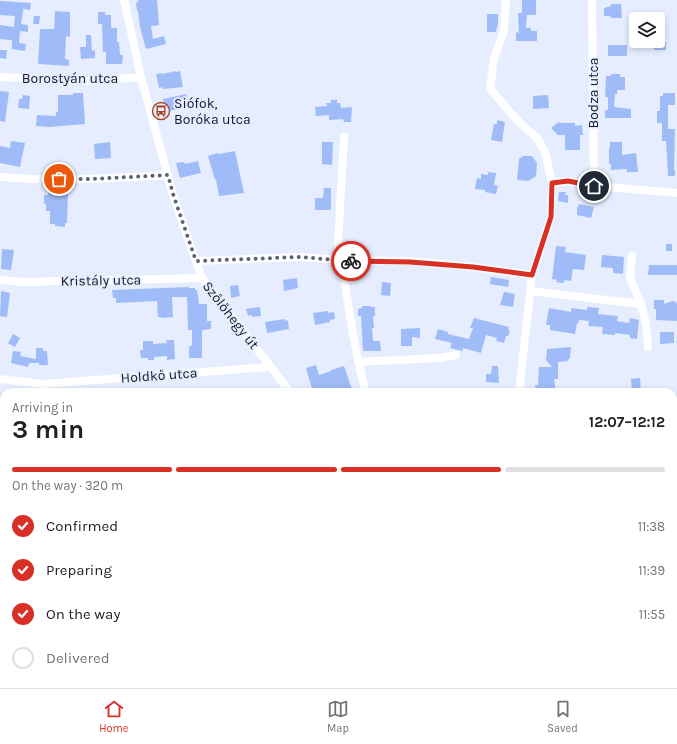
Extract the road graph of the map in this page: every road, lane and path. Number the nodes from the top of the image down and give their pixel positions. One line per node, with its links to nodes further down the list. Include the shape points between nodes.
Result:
1 (124, 0): 5 (street, Szőlőhegy út)
2 (506, 0): 9 (street, via 504,30 494,59 490,88 519,122 537,138 545,152)
3 (592, 0): 10 (street, Bodza utca)
4 (0, 77): 5 (street, Borostyán utca, via 90,81)
5 (141, 77): 7 (street, Szőlőhegy út)
6 (344, 137): 13 (street, via 338,244)
7 (168, 175): 8 (street, via 90,179); 14 (street, Szőlőhegy út)
8 (0, 177)
9 (552, 183): 10 (street, via 568,181); 15 (street, via 551,217)
10 (594, 186): 11 (street)
11 (677, 194)
12 (632, 256): 19 (street, via 630,278)
13 (341, 260): 14 (street, via 299,257); 15 (street, via 410,262); 22 (street)
14 (196, 261): 16 (street, Szőlőhegy út)
15 (532, 275): 18 (street)
16 (202, 278): 17 (street, Kristály utca, via 23,282); 23 (street, Szőlőhegy út)
17 (0, 280)
18 (530, 291): 19 (street); 27 (street)
19 (641, 304): 20 (street)
20 (648, 347)
21 (456, 355): 22 (street)
22 (358, 362): 26 (street)
23 (271, 367): 24 (street, Holdkő utca, via 42,384); 25 (street, Szőlőhegy út)
24 (0, 379)
25 (287, 388)
26 (365, 388)
27 (519, 388)

